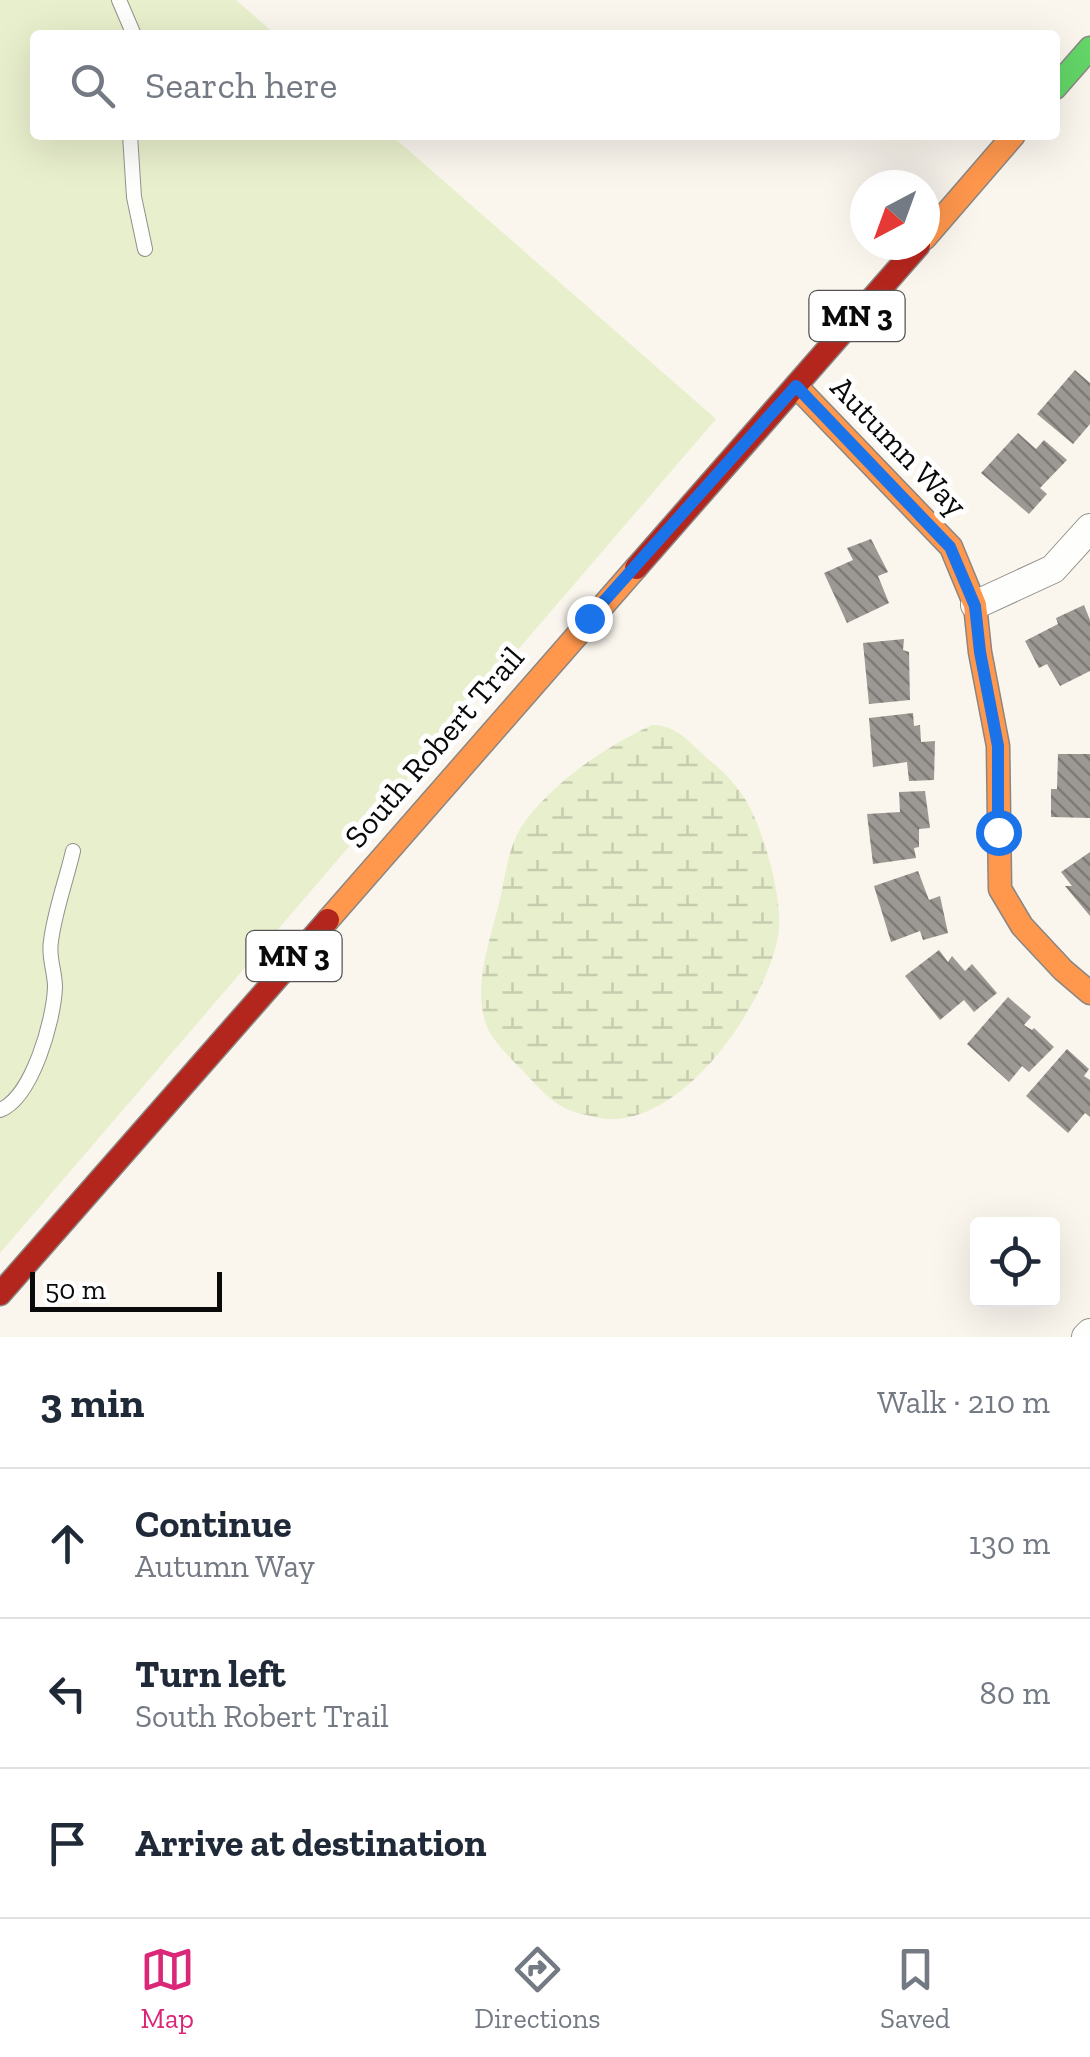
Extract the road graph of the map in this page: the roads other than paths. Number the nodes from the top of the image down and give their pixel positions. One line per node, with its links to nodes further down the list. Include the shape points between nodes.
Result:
1 (118, 0): 2 (lane)
2 (132, 30)
3 (1090, 48): 4 (main road)
4 (1060, 82)
5 (130, 140): 8 (lane)
6 (1010, 140): 7 (main road)
7 (940, 221)
8 (146, 248)
9 (905, 260): 10 (main road, South Robert Trail / MN 3)
10 (796, 386): 12 (main road, Autumn Way, via 950,547); 16 (main road, South Robert Trail / MN 3)
11 (1090, 528): 12 (street, via 1053,570)
12 (975, 606): 14 (main road, Autumn Way, via 998,746 1000,888 1022,926)
13 (73, 851): 15 (lane, via 49,952 55,983 44,1043 10,1106)
14 (1090, 993)
15 (0, 1110)
16 (0, 1294)

